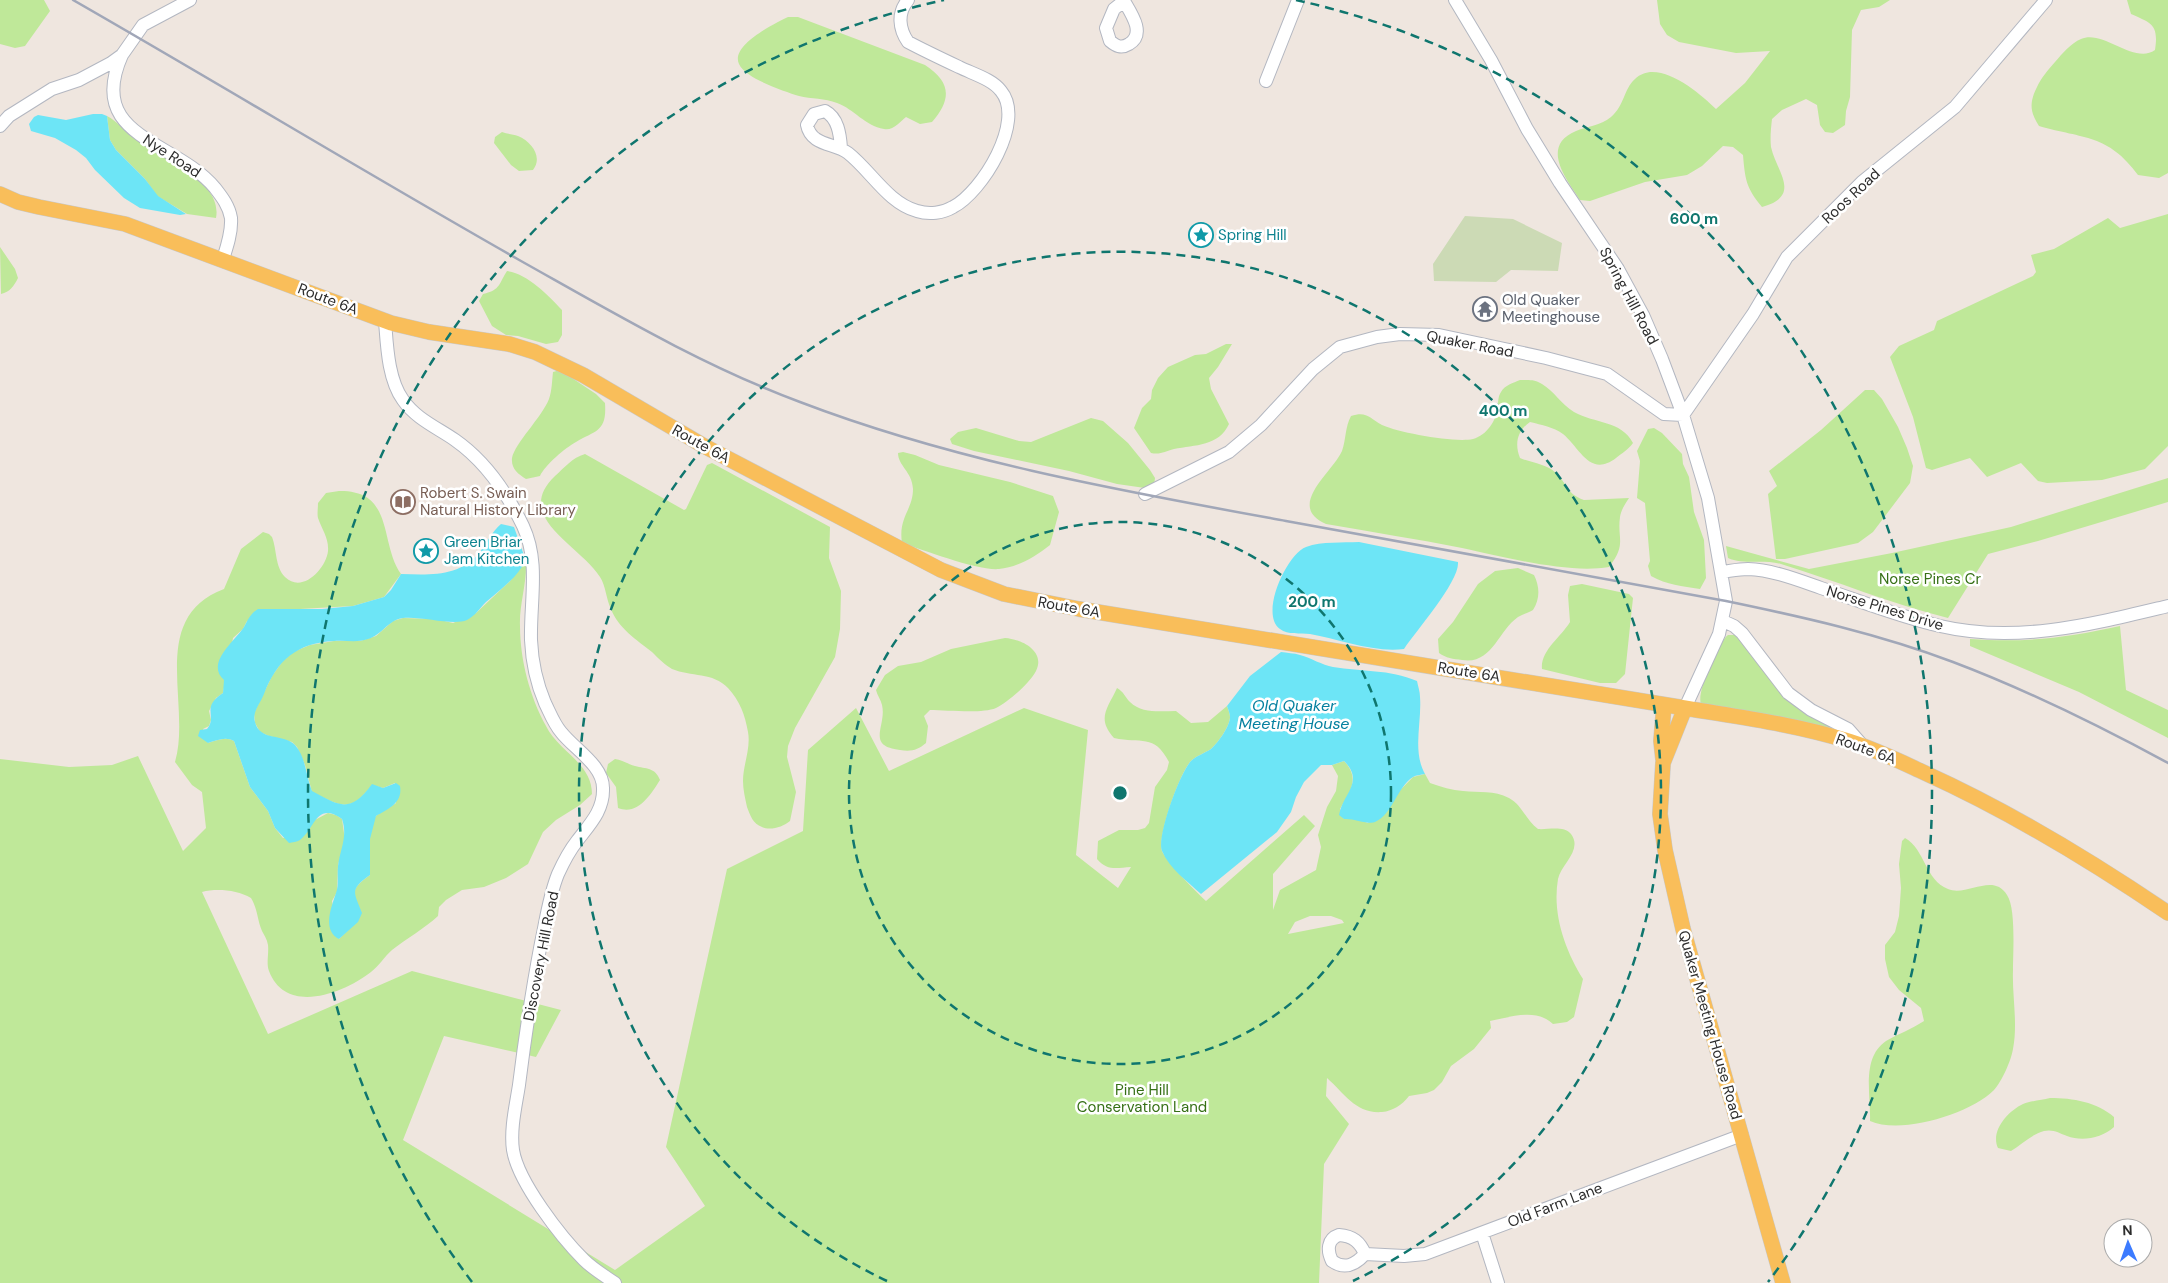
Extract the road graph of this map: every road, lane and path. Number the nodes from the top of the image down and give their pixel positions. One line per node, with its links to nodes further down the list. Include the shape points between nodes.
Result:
1 (190, 0): 6 (street, via 143,25)
2 (908, 0): 9 (street, via 900,19 901,32 908,42 996,85 1002,92 1009,114 1002,145 984,175 962,201 939,213 917,212 905,206)
3 (1298, 0): 7 (street)
4 (2046, 0): 13 (street, Roos Road, via 1955,107 1862,182 1787,257 1753,314)
5 (1456, 1): 13 (street, Spring Hill Road, via 1492,60 1527,129 1618,269 1643,315)
6 (122, 55): 8 (street, via 97,71 31,101); 11 (street, Nye Road, via 112,84 112,97 120,117 129,127 203,174 221,195 231,219)
7 (1266, 81)
8 (0, 126)
9 (841, 148)
10 (0, 194): 11 (main road, Route 6A, via 18,202 125,224)
11 (224, 260): 12 (main road, Route 6A)
12 (385, 321): 18 (main road, Route 6A, via 429,332 509,344 552,359 704,446 914,557 957,578 1004,594); 26 (street, Discovery Hill Road, via 395,384 403,401 476,458 500,486 524,529 533,561 531,638 534,673 560,731 593,765 604,785 594,820 575,842 550,896 521,1068 513,1149 524,1182 548,1216 584,1260)
13 (1683, 415): 14 (street, Quaker Road, via 1664,414 1607,374 1546,358 1438,335 1377,337 1340,347 1313,368 1261,425 1229,452); 15 (street, Spring Hill Road, via 1708,498)
14 (1145, 494)
15 (1722, 572): 16 (street, Norse Pines Drive, via 1747,569 1787,576 1903,616 1977,632 2024,633 2066,629); 17 (street, Spring Hill Road, via 1726,601)
16 (2168, 606)
17 (1723, 622): 19 (street, Spring Hill Road); 20 (street, via 1738,629 1792,697 1848,729)
18 (1664, 705): 19 (main road, Route 6A); 21 (main road, Quaker Meeting House Road)
19 (1685, 708): 20 (main road, Route 6A, via 1803,730); 21 (main road, Quaker Meeting House Road)
20 (1863, 746): 22 (main road, Route 6A, via 1942,780 2023,821)
21 (1663, 763): 23 (main road, Quaker Meeting House Road, via 1660,814 1669,873)
22 (2168, 913)
23 (1742, 1135): 24 (street, Old Farm Lane); 28 (main road, Quaker Meeting House Road)
24 (1482, 1233): 25 (street, Old Farm Lane, via 1425,1254); 27 (street)
25 (1365, 1254)
26 (615, 1283)
27 (1498, 1283)
28 (1783, 1283)

